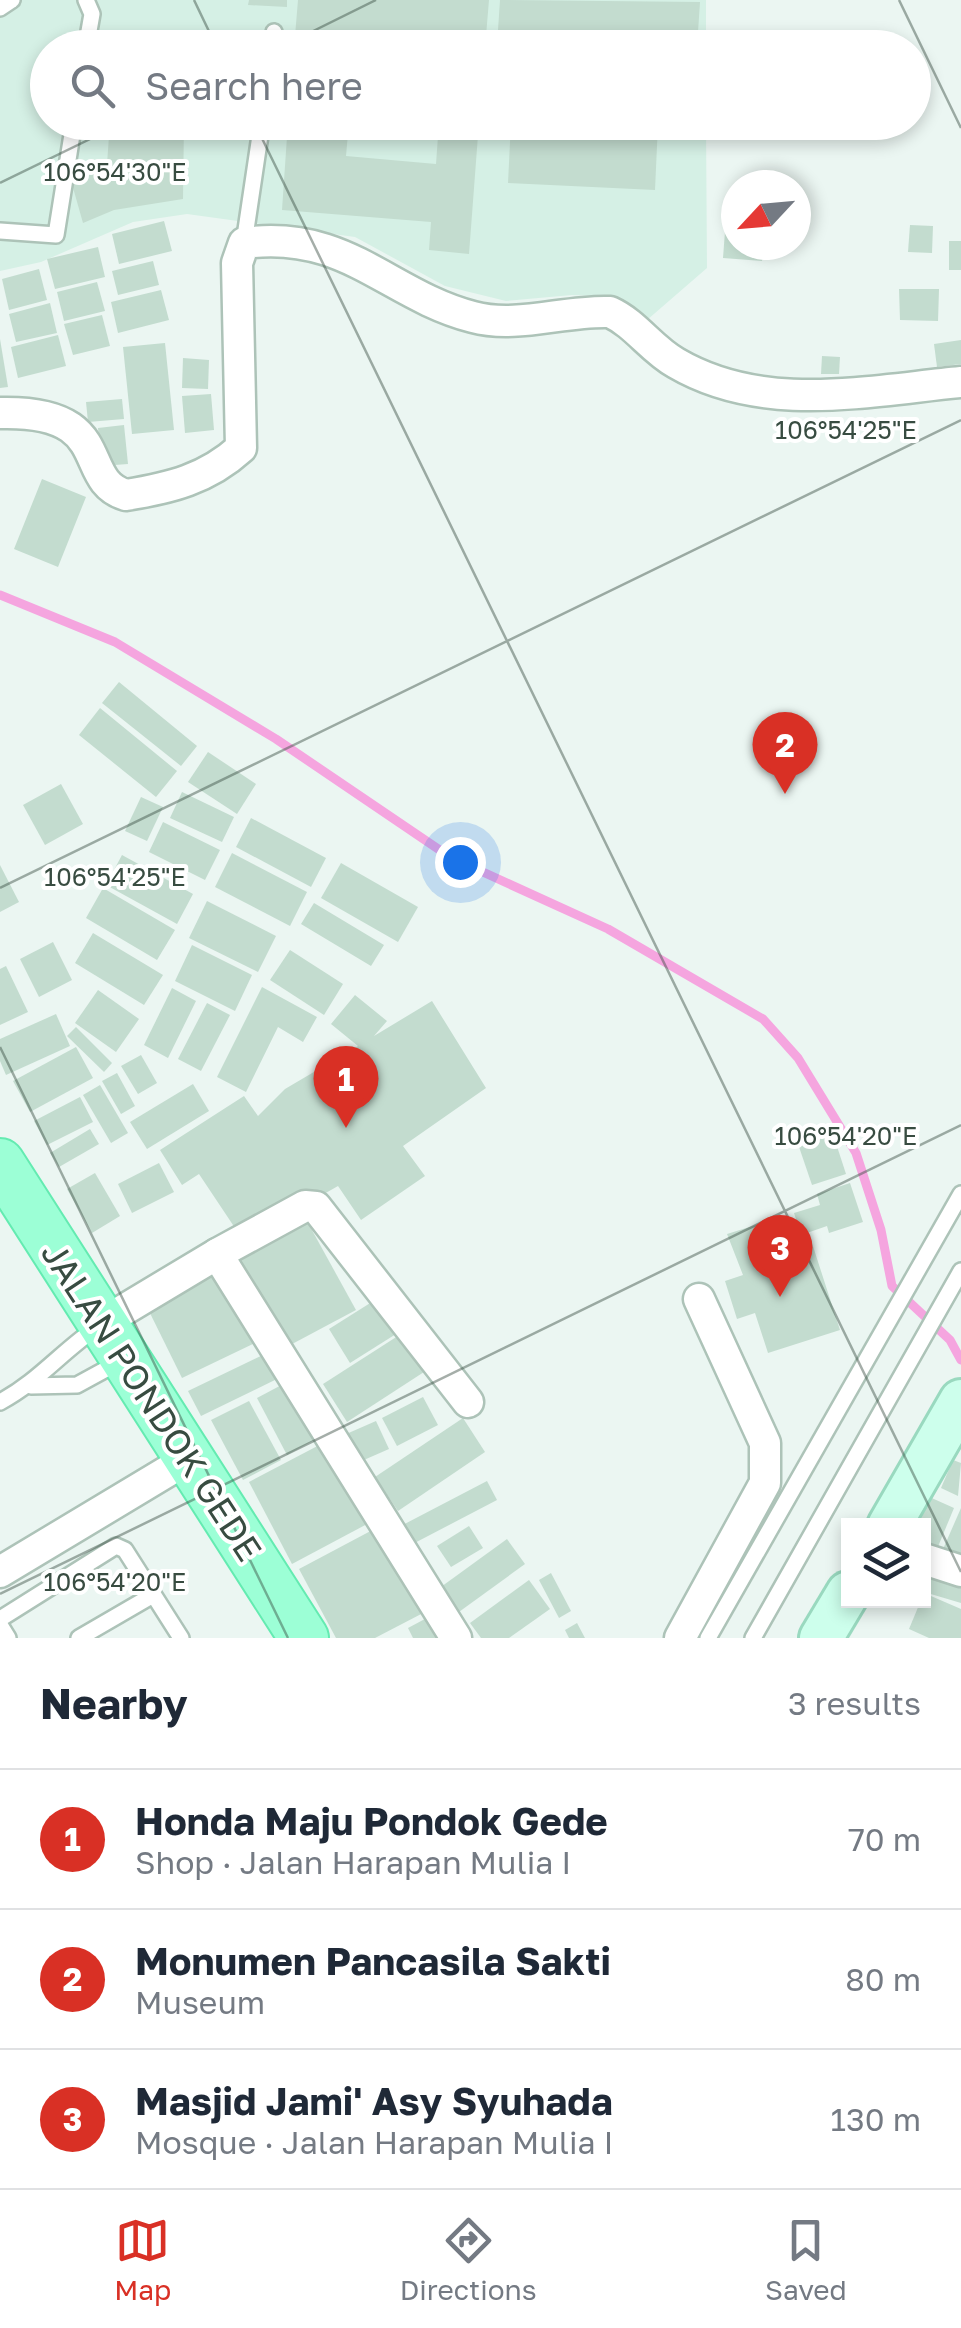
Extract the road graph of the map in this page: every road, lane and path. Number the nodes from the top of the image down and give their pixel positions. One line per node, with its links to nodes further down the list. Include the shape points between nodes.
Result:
1 (12, 0): 3 (lane)
2 (86, 0): 4 (lane)
3 (0, 8)
4 (89, 30)
5 (71, 140): 7 (lane, via 56,234)
6 (259, 140): 8 (lane)
7 (0, 231)
8 (244, 242): 9 (street, via 308,244 349,256 476,318 610,312 674,362 749,394); 10 (street, via 236,279 241,448 214,469 192,481 126,494 107,483 88,442 69,424)
9 (961, 382)
10 (0, 413)
11 (0, 1163): 16 (main road, JALAN PONDOK GEDE)
12 (961, 1194): 35 (lane)
13 (217, 1254): 16 (street); 19 (street, via 305,1206 316,1207); 33 (street)
14 (961, 1272): 36 (lane)
15 (699, 1299): 34 (street, via 765,1442 764,1483)
16 (113, 1341): 17 (lane, via 59,1354); 17 (lane, via 77,1385); 21 (main road, JALAN PONDOK GEDE)
17 (31, 1386): 18 (lane)
18 (0, 1402)
19 (468, 1402)
20 (959, 1404): 22 (main road)
21 (188, 1458): 25 (street); 32 (main road, JALAN PONDOK GEDE)
22 (894, 1518)
23 (931, 1561): 24 (street)
24 (961, 1571)
25 (0, 1572)
26 (153, 1595): 28 (lane, via 116,1546); 30 (lane); 31 (lane)
27 (841, 1605): 37 (main road)
28 (0, 1622): 29 (lane)
29 (8, 1638)
30 (79, 1638)
31 (181, 1638)
32 (304, 1638)
33 (456, 1638)
34 (680, 1638)
35 (708, 1638)
36 (753, 1638)
37 (821, 1638)

